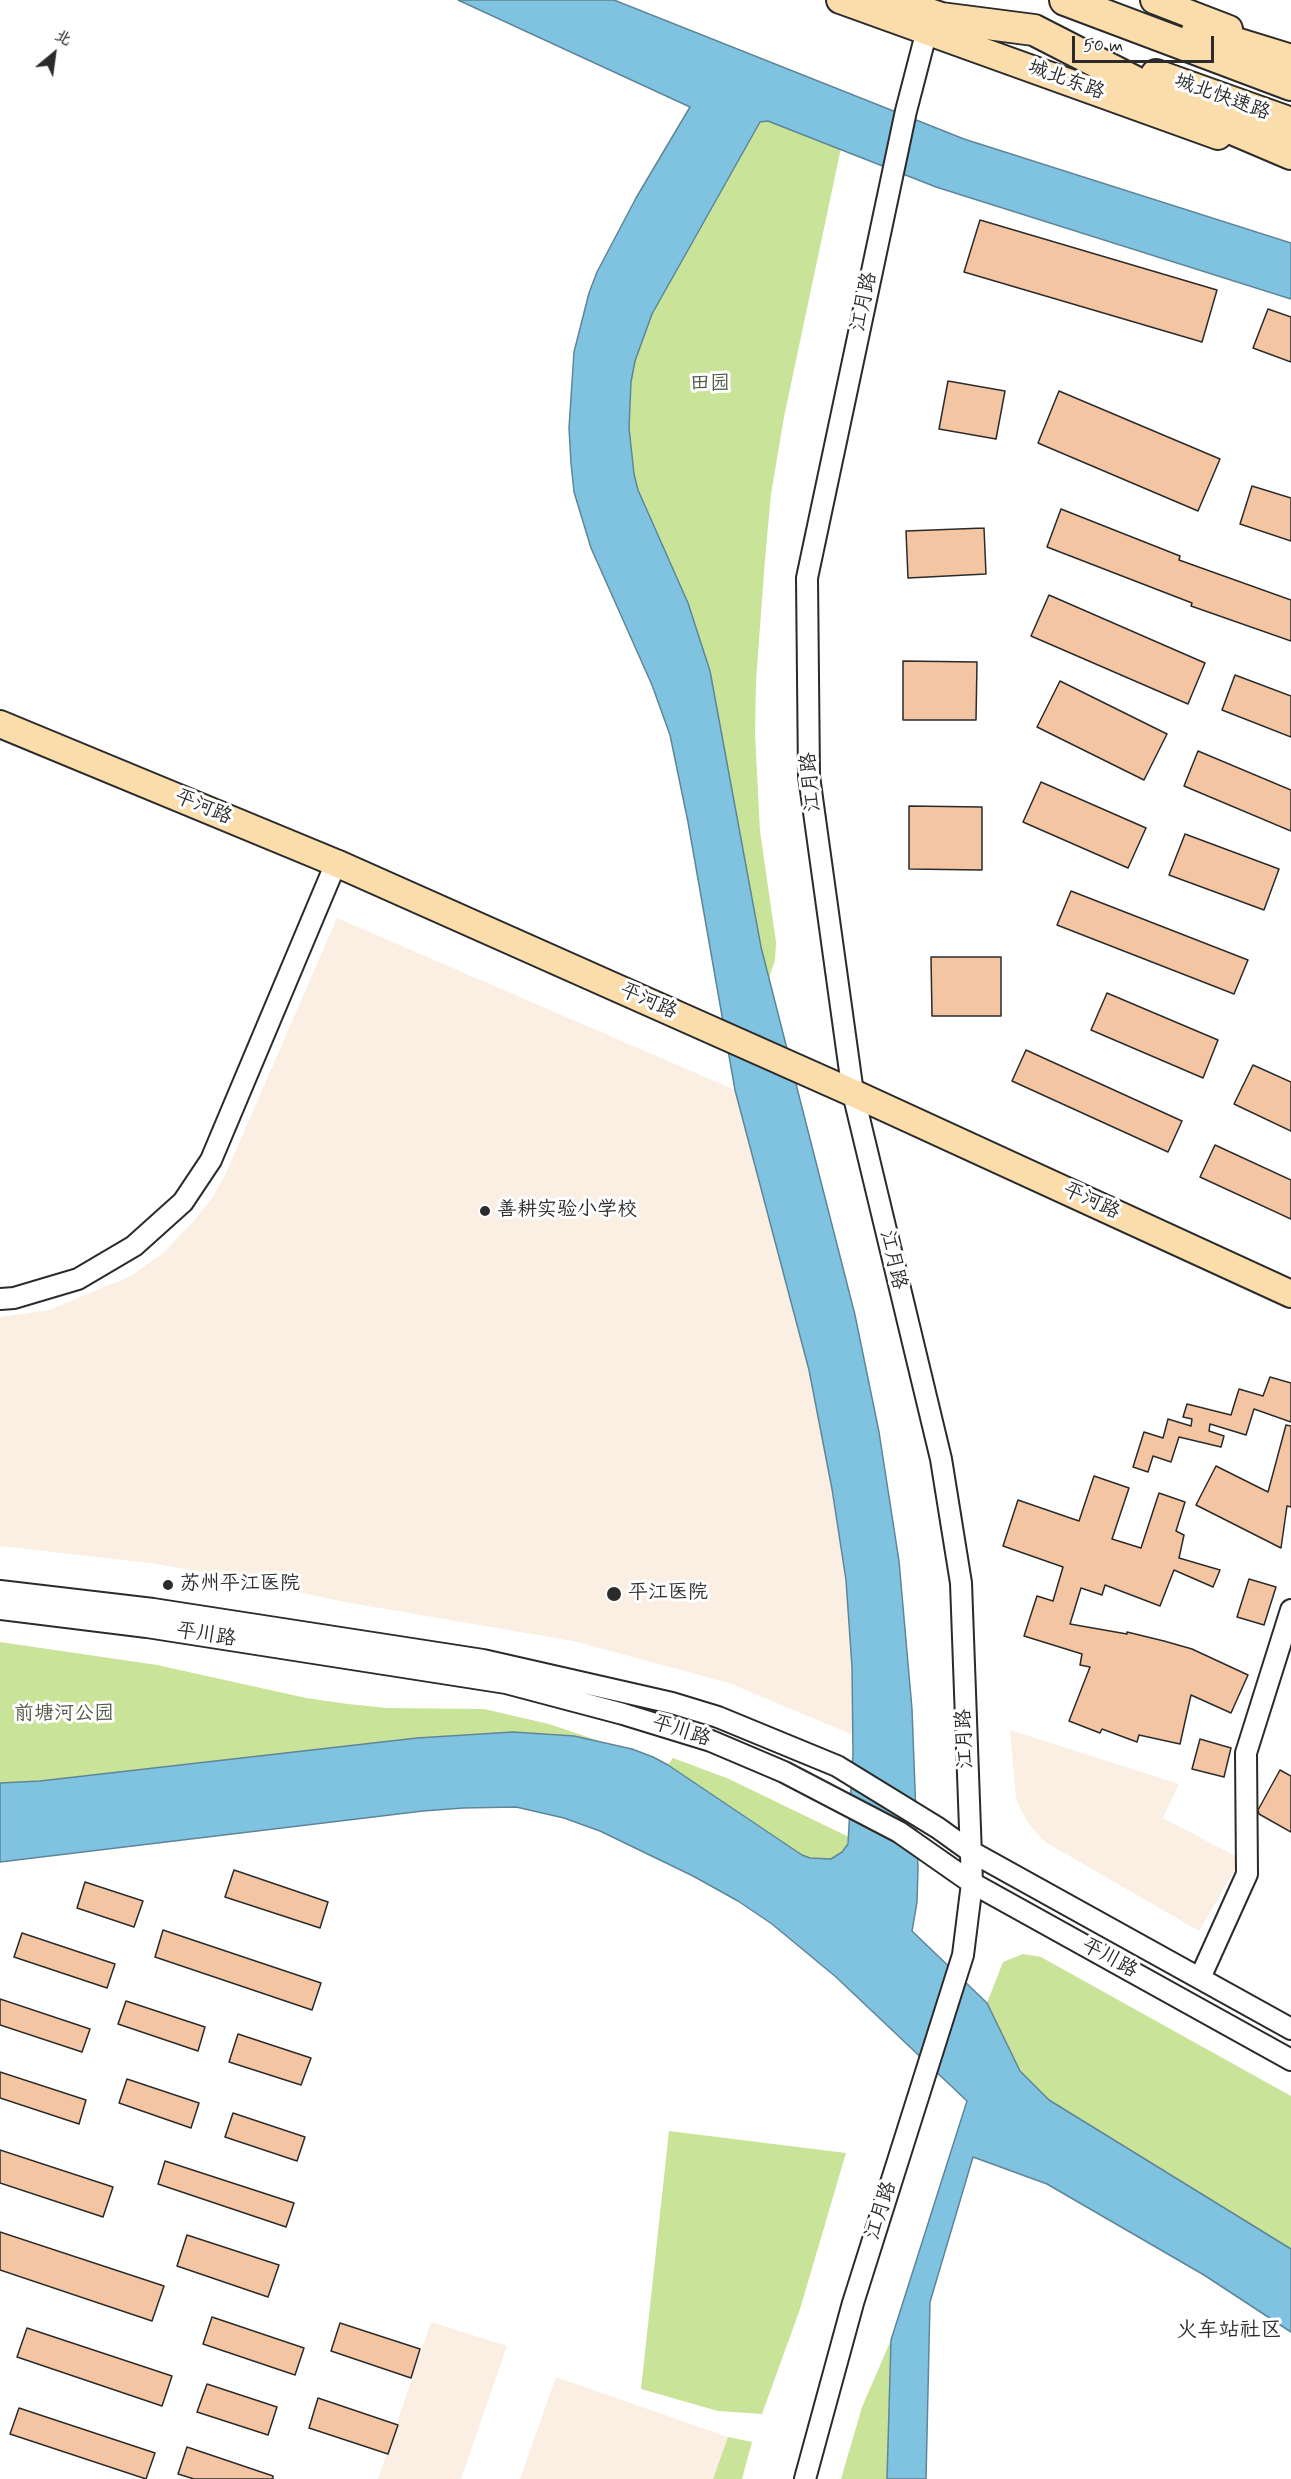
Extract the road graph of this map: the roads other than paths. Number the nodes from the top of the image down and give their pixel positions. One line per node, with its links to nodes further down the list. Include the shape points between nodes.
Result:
1 (840, 0): 7 (main road, 城北东路)
2 (887, 0): 8 (highway, via 940,18)
3 (950, 0): 8 (highway, 城北快速路)
4 (1065, 0): 11 (highway, 城北快速路)
5 (1075, 0): 10 (highway, via 1221,37)
6 (1154, 0): 9 (main road)
7 (927, 30): 14 (main road, 城北东路); 17 (street, 江月路, via 906,111 807,578 809,776)
8 (1034, 30): 12 (highway, 城北快速路); 13 (highway, via 1204,117)
9 (1291, 52)
10 (1291, 60)
11 (1291, 85)
12 (1291, 123)
13 (1291, 154)
14 (1291, 163)
15 (0, 724): 16 (main road, 平河路)
16 (336, 863): 17 (main road, 平河路); 19 (street, via 211,1160 183,1202 134,1245 78,1279)
17 (853, 1093): 18 (main road, 平河路); 23 (street, 江月路, via 941,1459 961,1583)
18 (1291, 1294)
19 (0, 1299)
20 (0, 1590): 23 (street, 平川路, via 153,1609 510,1665 702,1712 837,1766)
21 (0, 1609): 24 (street, 平川路, via 147,1627 506,1683 623,1714 711,1741 784,1772 899,1832)
22 (1291, 1610): 25 (street, via 1246,1753 1247,1874)
23 (970, 1851): 24 (street, 江月路); 25 (street, 平川路)
24 (972, 1883): 27 (street, 平川路); 28 (street, 江月路, via 963,1954 853,2303)
25 (1200, 1978): 26 (street, 平川路)
26 (1291, 2029)
27 (1291, 2060)
28 (805, 2479)

